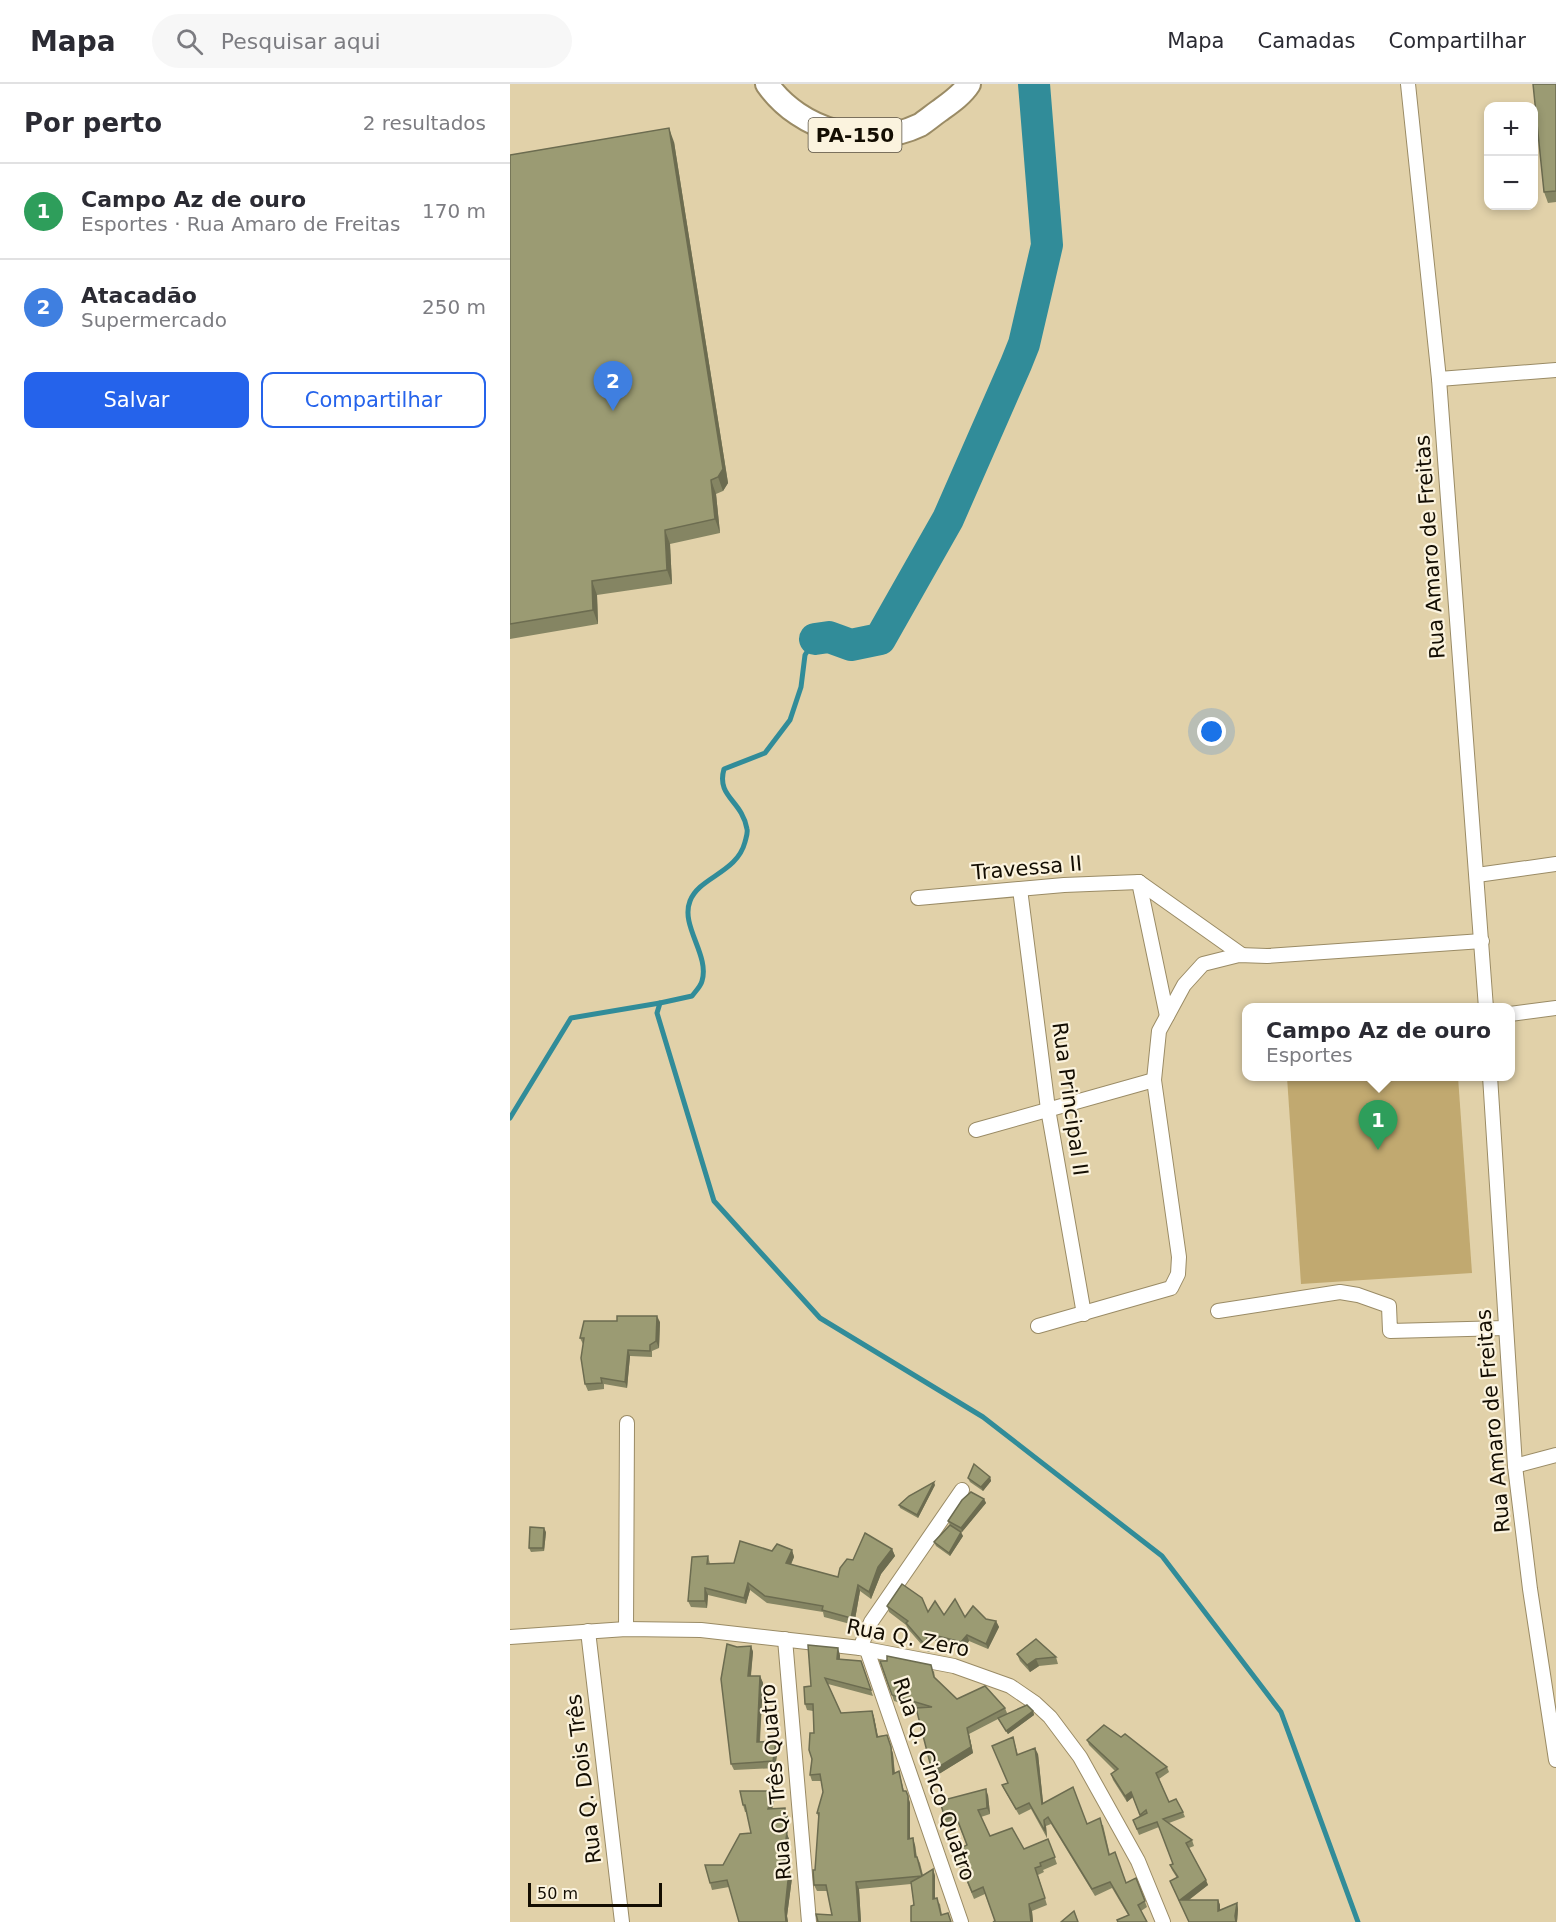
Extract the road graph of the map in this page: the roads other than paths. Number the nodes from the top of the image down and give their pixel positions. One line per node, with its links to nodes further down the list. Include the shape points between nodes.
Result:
1 (767, 84): 2 (main road, PA-150, via 798,114 831,130 886,135 921,124)
2 (969, 84)
3 (1408, 84): 5 (street, Rua Amaro de Freitas)
4 (1556, 370): 5 (street)
5 (1438, 379): 7 (street, Rua Amaro de Freitas)
6 (1556, 864): 7 (street)
7 (1477, 875): 11 (street, Rua Amaro de Freitas)
8 (1139, 882): 9 (street, Travessa II); 12 (street); 16 (street)
9 (1020, 889): 10 (street, Travessa II); 19 (street, Rua Principal II)
10 (918, 898)
11 (1482, 941): 12 (street); 13 (street, Rua Amaro de Freitas)
12 (1242, 956): 16 (street, via 1203,964 1184,985)
13 (1486, 1003)
14 (1556, 1008): 15 (street)
15 (1515, 1013)
16 (1167, 1016): 17 (street, via 1160,1031)
17 (1154, 1080): 19 (street); 22 (street, via 1179,1257 1178,1274 1170,1288)
18 (1490, 1081): 24 (street, Rua Amaro de Freitas)
19 (1048, 1110): 20 (street); 22 (street, Rua Principal II)
20 (976, 1130)
21 (1218, 1311): 24 (street, via 1340,1292 1389,1306 1390,1331)
22 (1084, 1314): 23 (street)
23 (1038, 1326)
24 (1506, 1328): 27 (street, Rua Amaro de Freitas)
25 (627, 1424): 29 (street)
26 (1556, 1455): 27 (street)
27 (1515, 1466): 34 (street, Rua Amaro de Freitas)
28 (962, 1490): 33 (street, via 871,1622)
29 (627, 1629): 30 (street, Rua Q. Zero); 32 (street, Rua Q. Zero, via 701,1630)
30 (588, 1631): 31 (street, Rua Q. Zero); 36 (street, Rua Q. Dois Três)
31 (510, 1637)
32 (785, 1639): 33 (street, Rua Q. Zero); 37 (street, Rua Q. Três Quatro)
33 (863, 1649): 38 (street, Rua Q. Cinco Quatro); 39 (street, Rua Q. Zero, via 990,1677 1010,1686 1050,1717 1080,1757 1138,1861)
34 (1554, 1735): 35 (street, Rua Amaro de Freitas)
35 (1556, 1760)
36 (622, 1922)
37 (809, 1922)
38 (961, 1922)
39 (1164, 1922)

